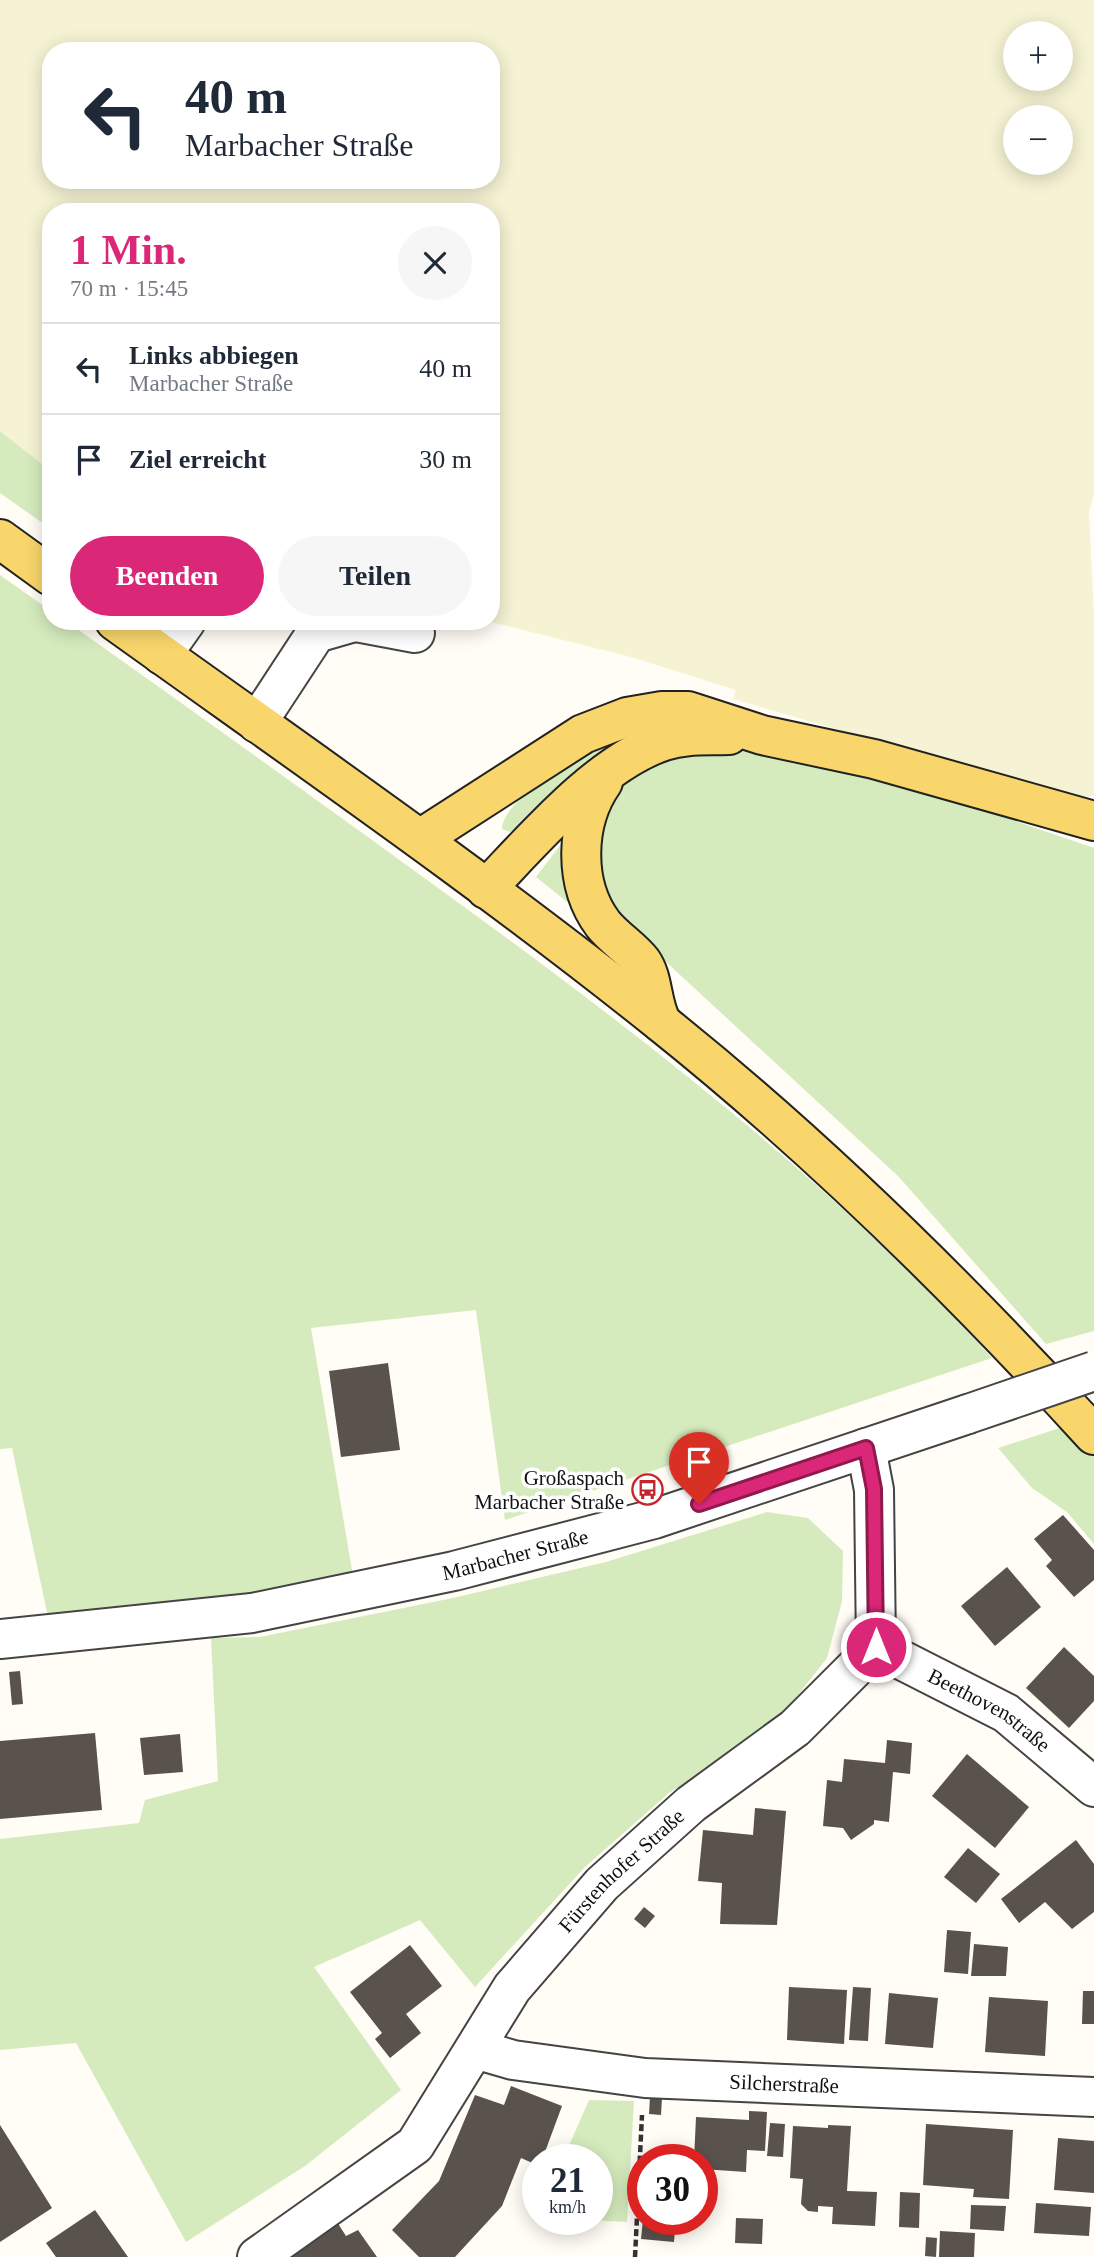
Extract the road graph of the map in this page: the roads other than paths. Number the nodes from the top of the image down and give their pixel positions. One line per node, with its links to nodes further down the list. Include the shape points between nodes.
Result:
1 (0, 540): 2 (main road)
2 (42, 570)
3 (127, 630): 8 (main road)
4 (180, 630): 8 (street)
5 (326, 630): 9 (street, via 316,633)
6 (398, 630): 7 (street)
7 (415, 633)
8 (162, 655): 9 (main road)
9 (257, 723): 13 (main road)
10 (762, 735): 11 (main road, via 665,741); 12 (main road, via 874,759); 13 (main road, via 688,711 627,717 583,734)
11 (614, 766): 14 (main road); 15 (main road, via 593,797 584,822 583,879 603,923 641,961)
12 (1094, 821)
13 (420, 839): 14 (main road)
14 (486, 889): 15 (main road)
15 (662, 1023): 17 (main road, via 803,1144 920,1254)
16 (1094, 1371): 18 (street, Marbacher Straße, bridge)
17 (1094, 1435)
18 (866, 1448): 19 (street, Marbacher Straße, via 654,1518 454,1571 252,1613); 20 (street, via 874,1489)
19 (0, 1639)
20 (876, 1647): 21 (street, Beethovenstraße, via 1006,1713); 22 (street, Fürstenhofer Straße, via 794,1728 691,1804 602,1884 512,1988)
21 (1094, 1787)
22 (475, 2049): 23 (street, Silcherstraße, via 513,2060 645,2078); 24 (street, Fürstenhofer Straße, via 415,2145)
23 (1094, 2097)
24 (257, 2257)

